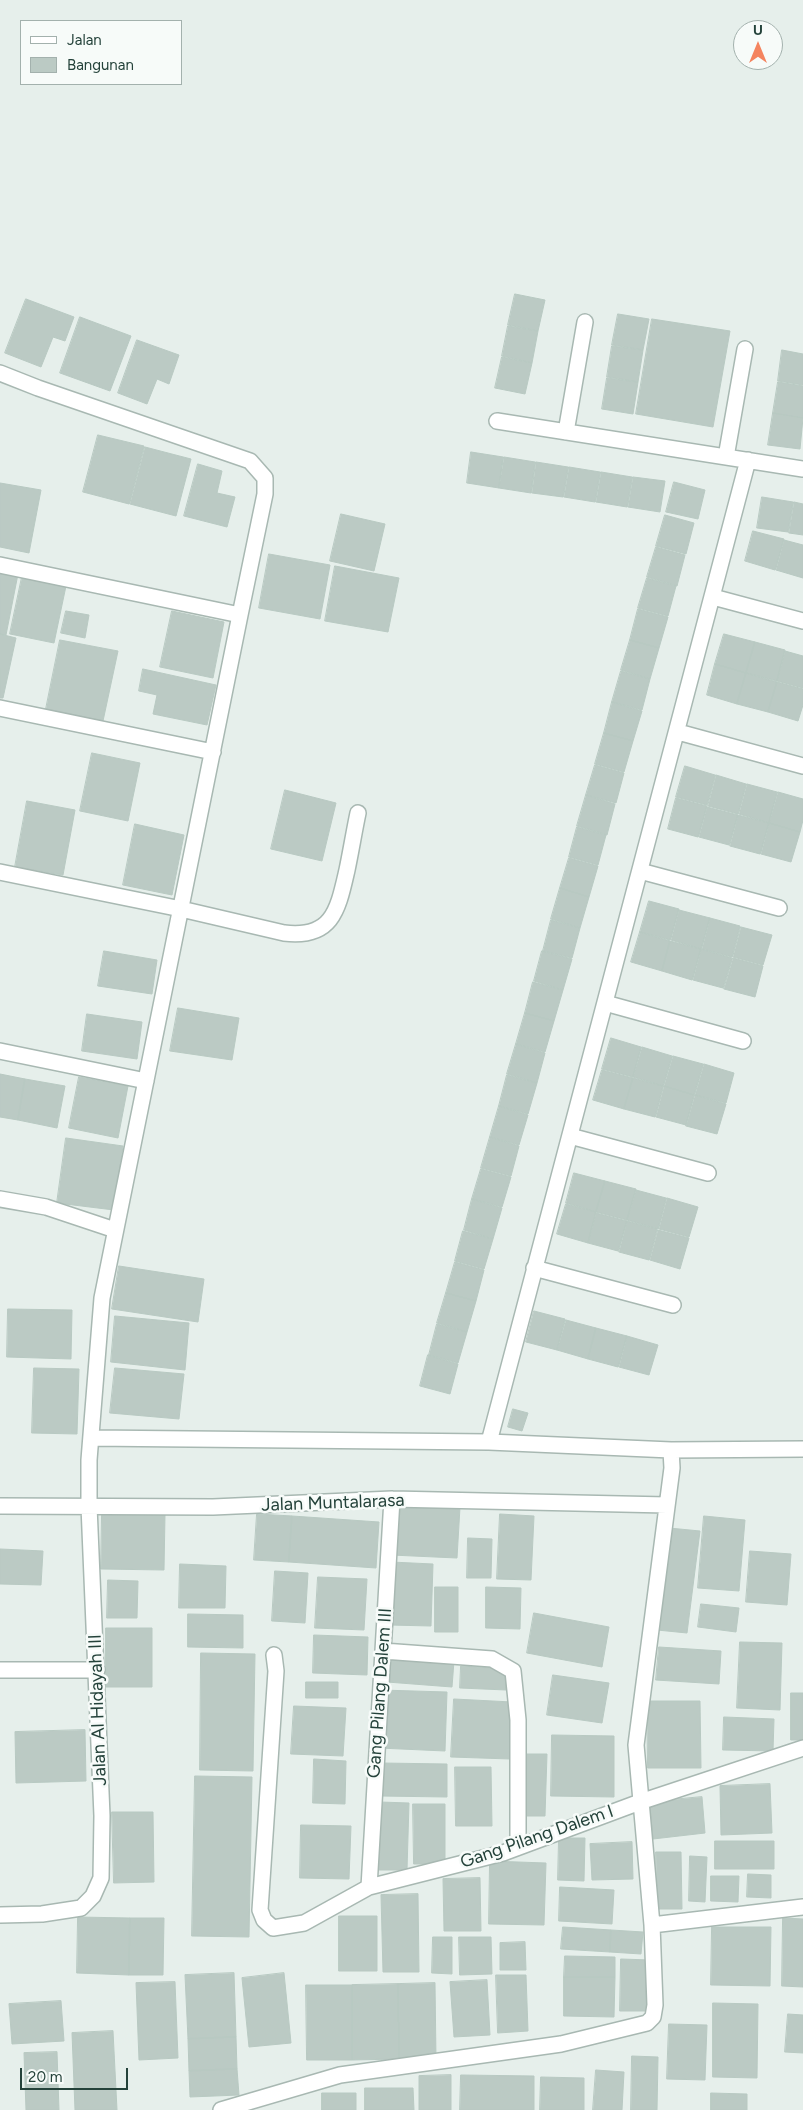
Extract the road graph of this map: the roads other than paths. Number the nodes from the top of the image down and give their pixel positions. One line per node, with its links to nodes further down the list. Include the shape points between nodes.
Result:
1 (585, 322): 5 (street)
2 (745, 349): 6 (street)
3 (0, 373): 11 (street, Jalan Al Hidayah III, via 250,461 265,478 265,494)
4 (498, 421): 5 (street)
5 (566, 432): 6 (street)
6 (726, 457): 7 (street)
7 (748, 460): 8 (street); 10 (street)
8 (803, 469)
9 (0, 565): 11 (street)
10 (713, 598): 12 (street); 14 (street)
11 (240, 615): 15 (street, Jalan Al Hidayah III)
12 (803, 621)
13 (0, 708): 15 (street)
14 (678, 732): 16 (street); 18 (street)
15 (212, 752): 21 (street, Jalan Al Hidayah III)
16 (803, 766)
17 (358, 813): 21 (street, via 339,905 330,920 317,929 301,935 284,934)
18 (640, 871): 20 (street); 22 (street)
19 (0, 872): 21 (street)
20 (779, 908)
21 (181, 909): 25 (street, Jalan Al Hidayah III)
22 (605, 1003): 23 (street); 26 (street)
23 (743, 1041)
24 (0, 1051): 25 (street)
25 (146, 1081): 29 (street, Jalan Al Hidayah III)
26 (570, 1136): 27 (street); 30 (street)
27 (708, 1173)
28 (0, 1199): 29 (street, via 46,1207)
29 (115, 1230): 32 (street, Jalan Al Hidayah III, via 102,1298)
30 (534, 1268): 31 (street); 33 (street)
31 (673, 1305)
32 (91, 1438): 33 (street); 37 (street, Jalan Al Hidayah III)
33 (489, 1442): 35 (street)
34 (803, 1449): 35 (street)
35 (671, 1450): 38 (street)
36 (392, 1499): 37 (street, Jalan Muntalarasa, via 212,1507); 38 (street, Jalan Muntalarasa); 40 (street, Gang Pilang Dalem III)
37 (89, 1500): 39 (street, Jalan Muntalarasa); 43 (street, Jalan Al Hidayah III)
38 (668, 1500): 45 (street, via 636,1745)
39 (0, 1506)
40 (383, 1651): 46 (street, via 492,1659 513,1671 518,1720); 47 (street, Gang Pilang Dalem III)
41 (274, 1654): 47 (street, Gang Pilang Dalem I, via 276,1671 260,1910 264,1920 273,1928 304,1923)
42 (0, 1670): 43 (street)
43 (97, 1670): 49 (street, Jalan Al Hidayah III, via 102,1816 101,1878 94,1896 81,1908 42,1914)
44 (803, 1748): 45 (street, Gang Pilang Dalem I)
45 (640, 1802): 46 (street, Gang Pilang Dalem I); 50 (street)
46 (518, 1847): 47 (street, Gang Pilang Dalem I)
47 (369, 1887)
48 (803, 1907): 50 (street)
49 (0, 1915)
50 (652, 1925): 51 (street, via 655,2005 653,2017 647,2023 561,2044 340,2075)
51 (221, 2110)

